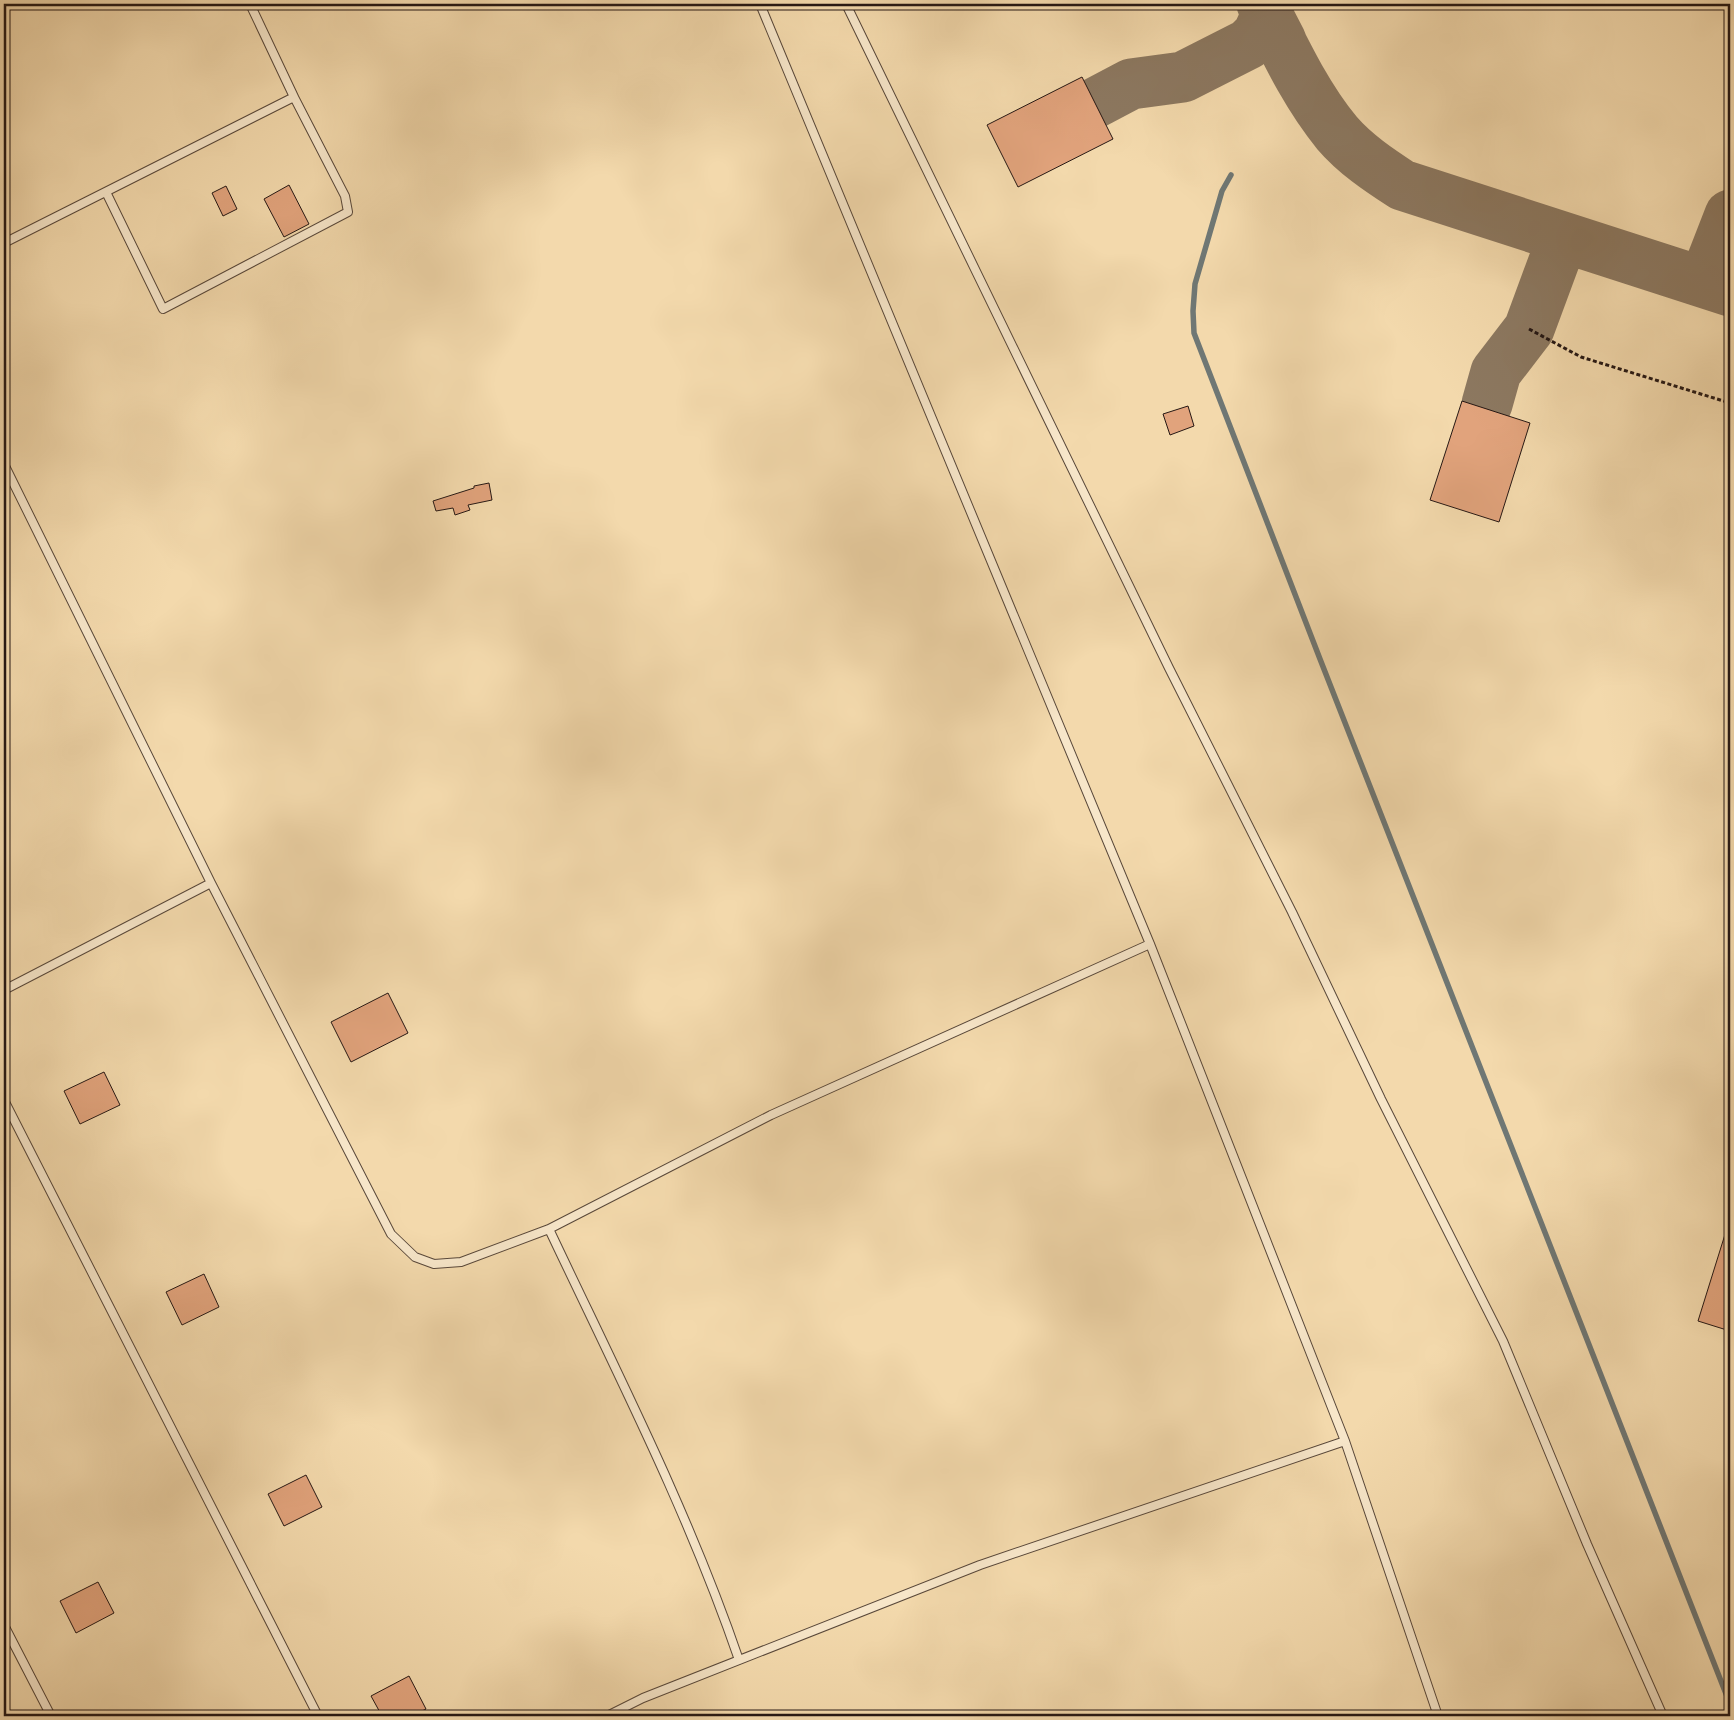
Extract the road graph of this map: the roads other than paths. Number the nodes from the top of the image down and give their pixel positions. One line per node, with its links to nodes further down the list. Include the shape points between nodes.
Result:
1 (250, 4): 4 (lane)
2 (760, 4): 9 (lane)
3 (846, 4): 20 (lane, via 1164,659 1292,912 1380,1099 1503,1341)
4 (294, 97): 5 (lane); 5 (lane, via 345,196 348,212 164,309)
5 (106, 192): 6 (lane)
6 (4, 243)
7 (4, 464): 8 (lane)
8 (211, 883): 10 (lane); 12 (lane, via 391,1234 415,1257 434,1264 461,1262)
9 (1150, 944): 12 (lane, via 771,1115); 13 (lane)
10 (4, 990)
11 (4, 1100): 17 (lane)
12 (549, 1229): 15 (lane, via 660,1463 720,1602)
13 (1345, 1441): 15 (lane, via 980,1565); 19 (lane)
14 (4, 1625): 16 (lane)
15 (739, 1660): 18 (lane)
16 (51, 1716)
17 (318, 1716)
18 (606, 1716)
19 (1438, 1716)
20 (1663, 1716)

